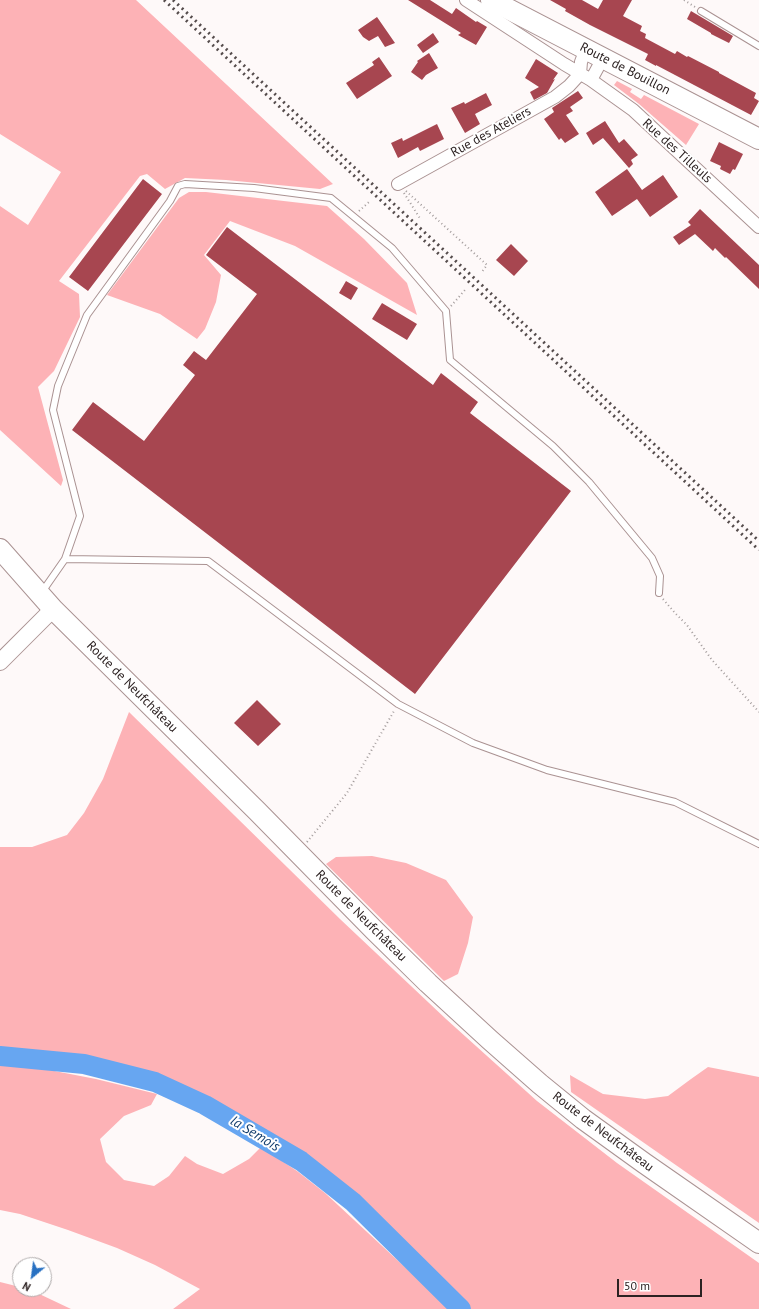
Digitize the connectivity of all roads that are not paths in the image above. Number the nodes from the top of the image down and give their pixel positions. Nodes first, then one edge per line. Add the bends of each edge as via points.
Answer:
1 (466, 0) edge
2 (491, 0) edge
3 (701, 11) road end
4 (759, 46) edge
5 (594, 54) junction
6 (580, 74) junction
7 (591, 80) junction
8 (759, 139) edge
9 (398, 184) road end
10 (759, 227) edge
11 (0, 549) edge
12 (65, 559) junction
13 (659, 593) road end
14 (47, 602) junction
15 (0, 662) edge
16 (759, 844) edge
17 (759, 1243) edge

1 - 6 street, Rue des Tilleuls
2 - 5 main road, Route de Bouillon
3 - 4 lane
5 - 6 street via 581,62
5 - 7 street
5 - 8 main road, Route de Bouillon
6 - 7 street, Rue des Tilleuls
6 - 9 street, Rue des Ateliers via 555,97
7 - 10 street, Rue des Tilleuls via 633,110
11 - 14 main road, Route de Neufchâteau
12 - 13 lane via 80,516 53,410 58,386 87,315 170,201 178,186 185,184 254,188 331,198 392,248 446,311 450,360 553,446 589,482 652,558 660,576
12 - 14 lane
12 - 16 lane via 208,560 398,704 473,743 547,770 675,802
14 - 15 street
14 - 17 main road, Route de Neufchâteau via 428,983 490,1040 594,1127

